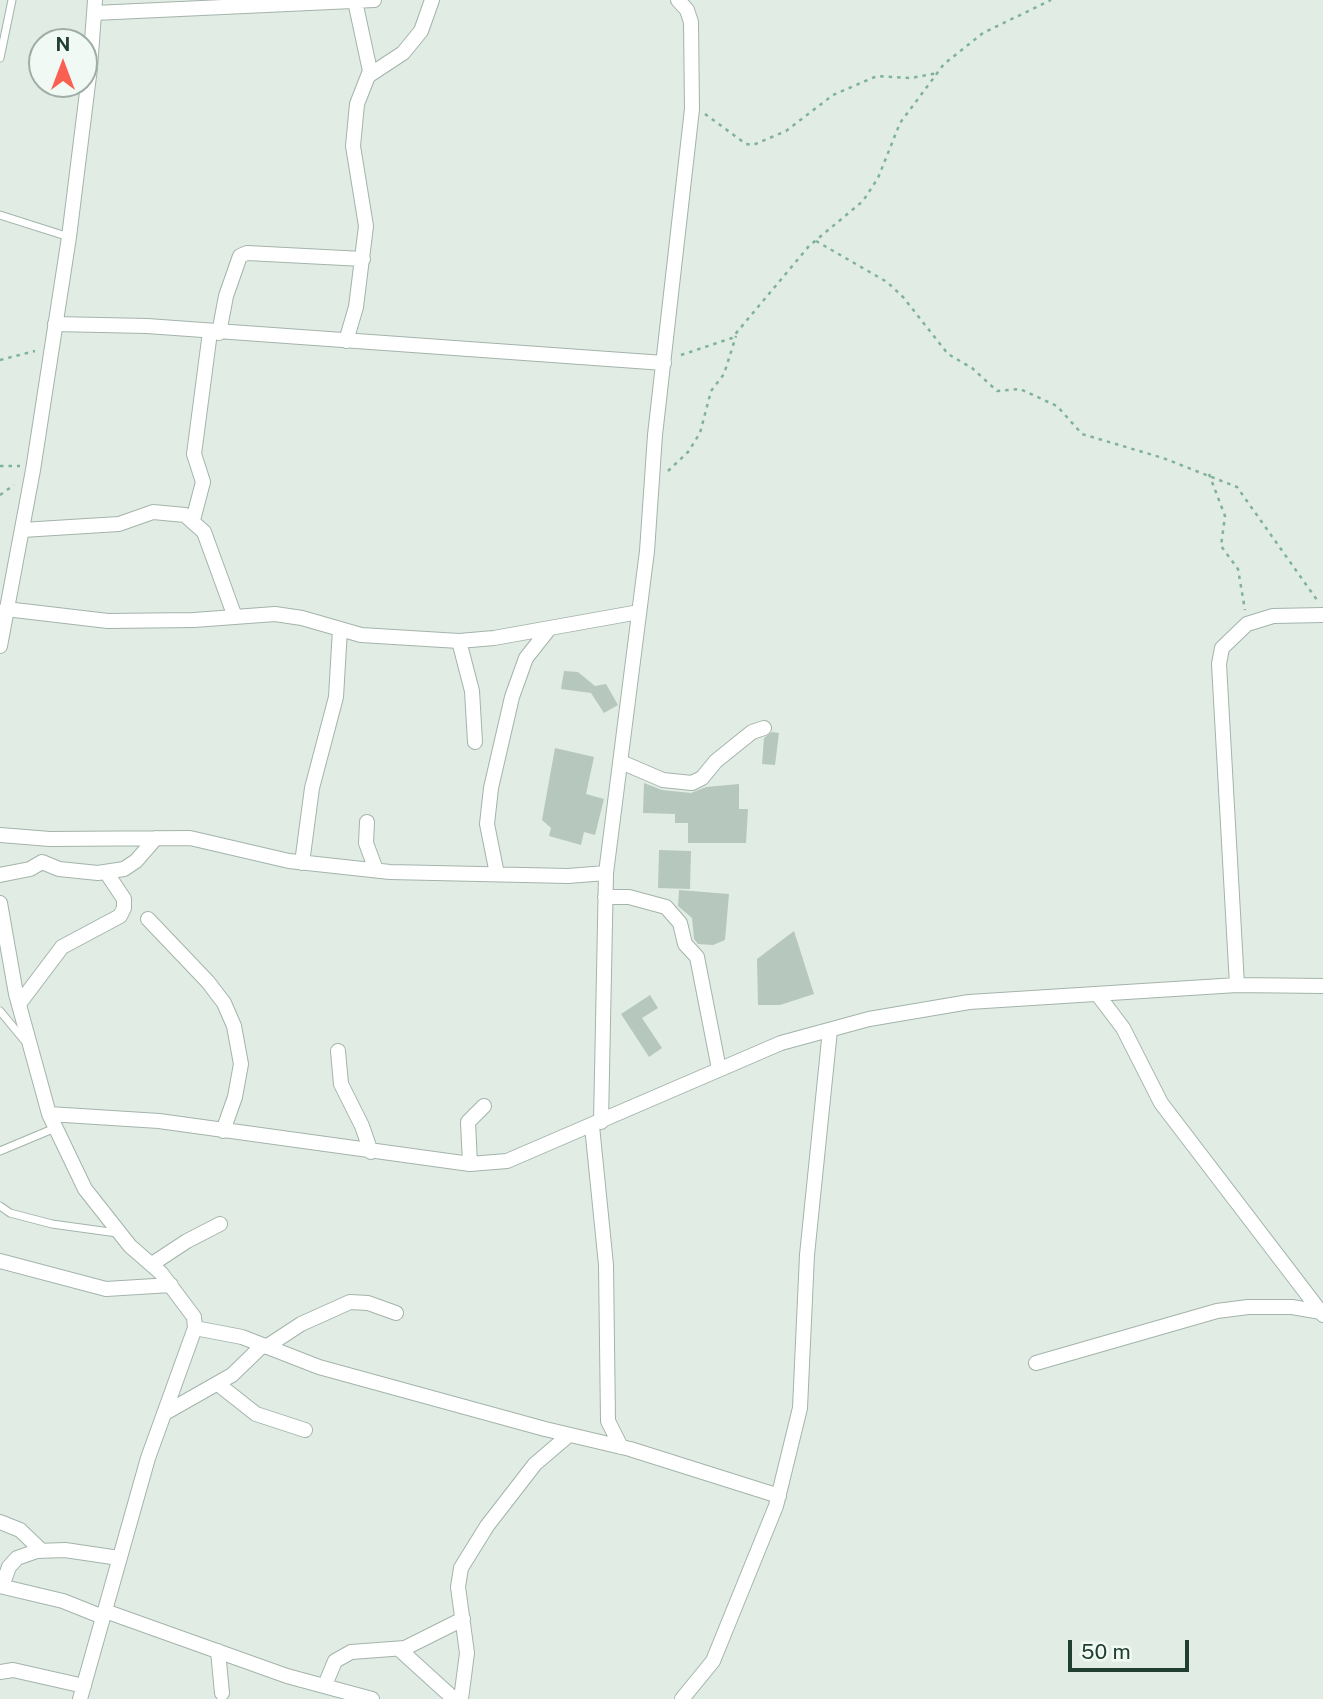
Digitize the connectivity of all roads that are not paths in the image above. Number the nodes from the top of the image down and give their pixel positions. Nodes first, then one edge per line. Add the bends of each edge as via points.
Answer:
1 (12, 0) edge
2 (374, 0) edge
3 (432, 0) edge
4 (678, 0) edge
5 (355, 1) edge
6 (691, 6) edge
7 (94, 7) edge
8 (0, 58) edge
9 (368, 76) junction
10 (0, 215) edge
11 (69, 237) junction
12 (363, 259) junction
13 (55, 324) junction
14 (214, 333) junction
15 (346, 341) junction
16 (664, 361) junction
17 (193, 520) junction
18 (22, 530) junction
19 (6, 609) junction
20 (1321, 609) edge
21 (639, 612) junction
22 (235, 618) junction
23 (340, 629) junction
24 (548, 629) junction
25 (459, 641) junction
26 (0, 646) edge
27 (764, 728) dead end
28 (475, 742) dead end
29 (621, 762) junction
30 (367, 822) dead end
31 (0, 835) edge
32 (156, 838) junction
33 (302, 863) junction
34 (376, 870) junction
35 (106, 872) junction
36 (606, 873) junction
37 (497, 874) junction
38 (0, 875) edge
39 (605, 897) junction
40 (0, 903) edge
41 (148, 919) dead end
42 (1237, 985) junction
43 (1323, 986) edge
44 (1098, 995) junction
45 (19, 1004) junction
46 (0, 1011) edge
47 (830, 1030) junction
48 (31, 1048) junction
49 (338, 1051) dead end
50 (719, 1069) junction
51 (484, 1107) dead end
52 (52, 1121) junction
53 (596, 1124) junction
54 (223, 1131) junction
55 (0, 1150) edge
56 (371, 1152) junction
57 (470, 1164) junction
58 (0, 1206) edge
59 (220, 1224) dead end
60 (120, 1233) junction
61 (0, 1261) edge
62 (152, 1264) junction
63 (171, 1285) junction
64 (396, 1313) dead end
65 (1322, 1313) edge
66 (195, 1328) junction
67 (265, 1346) junction
68 (1036, 1363) dead end
69 (218, 1384) junction
70 (165, 1413) junction
71 (305, 1430) dead end
72 (569, 1435) junction
73 (621, 1447) junction
74 (779, 1496) junction
75 (0, 1522) edge
76 (42, 1551) junction
77 (119, 1558) junction
78 (1, 1586) edge
79 (104, 1614) junction
80 (463, 1619) junction
81 (399, 1649) junction
82 (218, 1651) junction
83 (0, 1672) edge
84 (325, 1685) junction
85 (82, 1693) edge
86 (222, 1693) dead end
87 (372, 1699) edge
88 (454, 1699) edge
89 (461, 1699) edge
90 (682, 1699) edge

1 - 8 lane
2 - 5 street
3 - 9 street via 421,31 403,53
4 - 6 street
5 - 7 street
5 - 9 street via 369,57
6 - 16 street via 692,109
7 - 11 street
9 - 12 street via 357,104 353,136 366,226
10 - 11 lane
11 - 13 street
12 - 14 street via 240,256
12 - 15 street
13 - 14 street
13 - 18 street
14 - 15 street
14 - 17 street via 194,454 204,482
15 - 16 street
16 - 21 street
17 - 18 street via 171,512 153,512 118,524
17 - 22 street via 205,532
18 - 19 street
19 - 22 street via 108,621
19 - 26 street
20 - 42 street via 1247,624 1222,648 1219,664
21 - 24 street
21 - 29 street
22 - 23 street via 275,614
23 - 25 street via 360,635
23 - 33 street via 337,697 312,788
24 - 25 street
24 - 37 street via 526,658 512,697 491,788 487,824
25 - 28 street via 472,691
27 - 29 street via 752,732 692,783 654,778
29 - 36 street
30 - 34 street via 366,843
31 - 32 street
32 - 33 street via 190,838
32 - 35 street via 136,861
33 - 34 street
34 - 37 street
35 - 38 street via 59,869 42,862
35 - 45 street via 124,900 120,916 62,947
36 - 37 street
36 - 39 street
39 - 50 street via 658,904 680,923 685,944 697,957
39 - 53 street
40 - 45 street
41 - 54 street via 208,982 234,1026 241,1064
42 - 43 street
42 - 44 street
44 - 47 street via 969,1002
44 - 65 street via 1123,1028 1161,1102
45 - 48 street
46 - 48 lane
47 - 50 street via 781,1043
47 - 74 street via 807,1255 800,1408
48 - 52 street
49 - 56 street via 341,1084
50 - 53 street
51 - 57 street via 468,1122
52 - 54 street via 159,1121
52 - 55 lane
52 - 60 street via 85,1189
53 - 57 street via 507,1161
53 - 73 street via 606,1265 608,1421
54 - 56 street
56 - 57 street
58 - 60 lane via 52,1224
59 - 62 street
60 - 62 street
61 - 63 street via 106,1289
62 - 63 street
63 - 66 street via 194,1317
64 - 67 street via 350,1302
65 - 68 street via 1292,1307 1217,1311
66 - 67 street
66 - 70 street
67 - 69 street
67 - 72 street via 319,1367
69 - 70 street
69 - 71 street via 256,1414
70 - 77 street
72 - 73 street
72 - 80 street via 535,1464 470,1552 458,1587
73 - 74 street
74 - 90 street via 713,1661
75 - 76 street via 20,1530
76 - 77 street
76 - 78 street via 17,1558
77 - 79 street
78 - 79 street
79 - 82 street
79 - 85 street
80 - 81 street
80 - 89 street via 467,1653
81 - 84 street via 351,1652 335,1661
81 - 88 street
82 - 84 street
82 - 86 street
83 - 85 street via 13,1670
84 - 87 street

